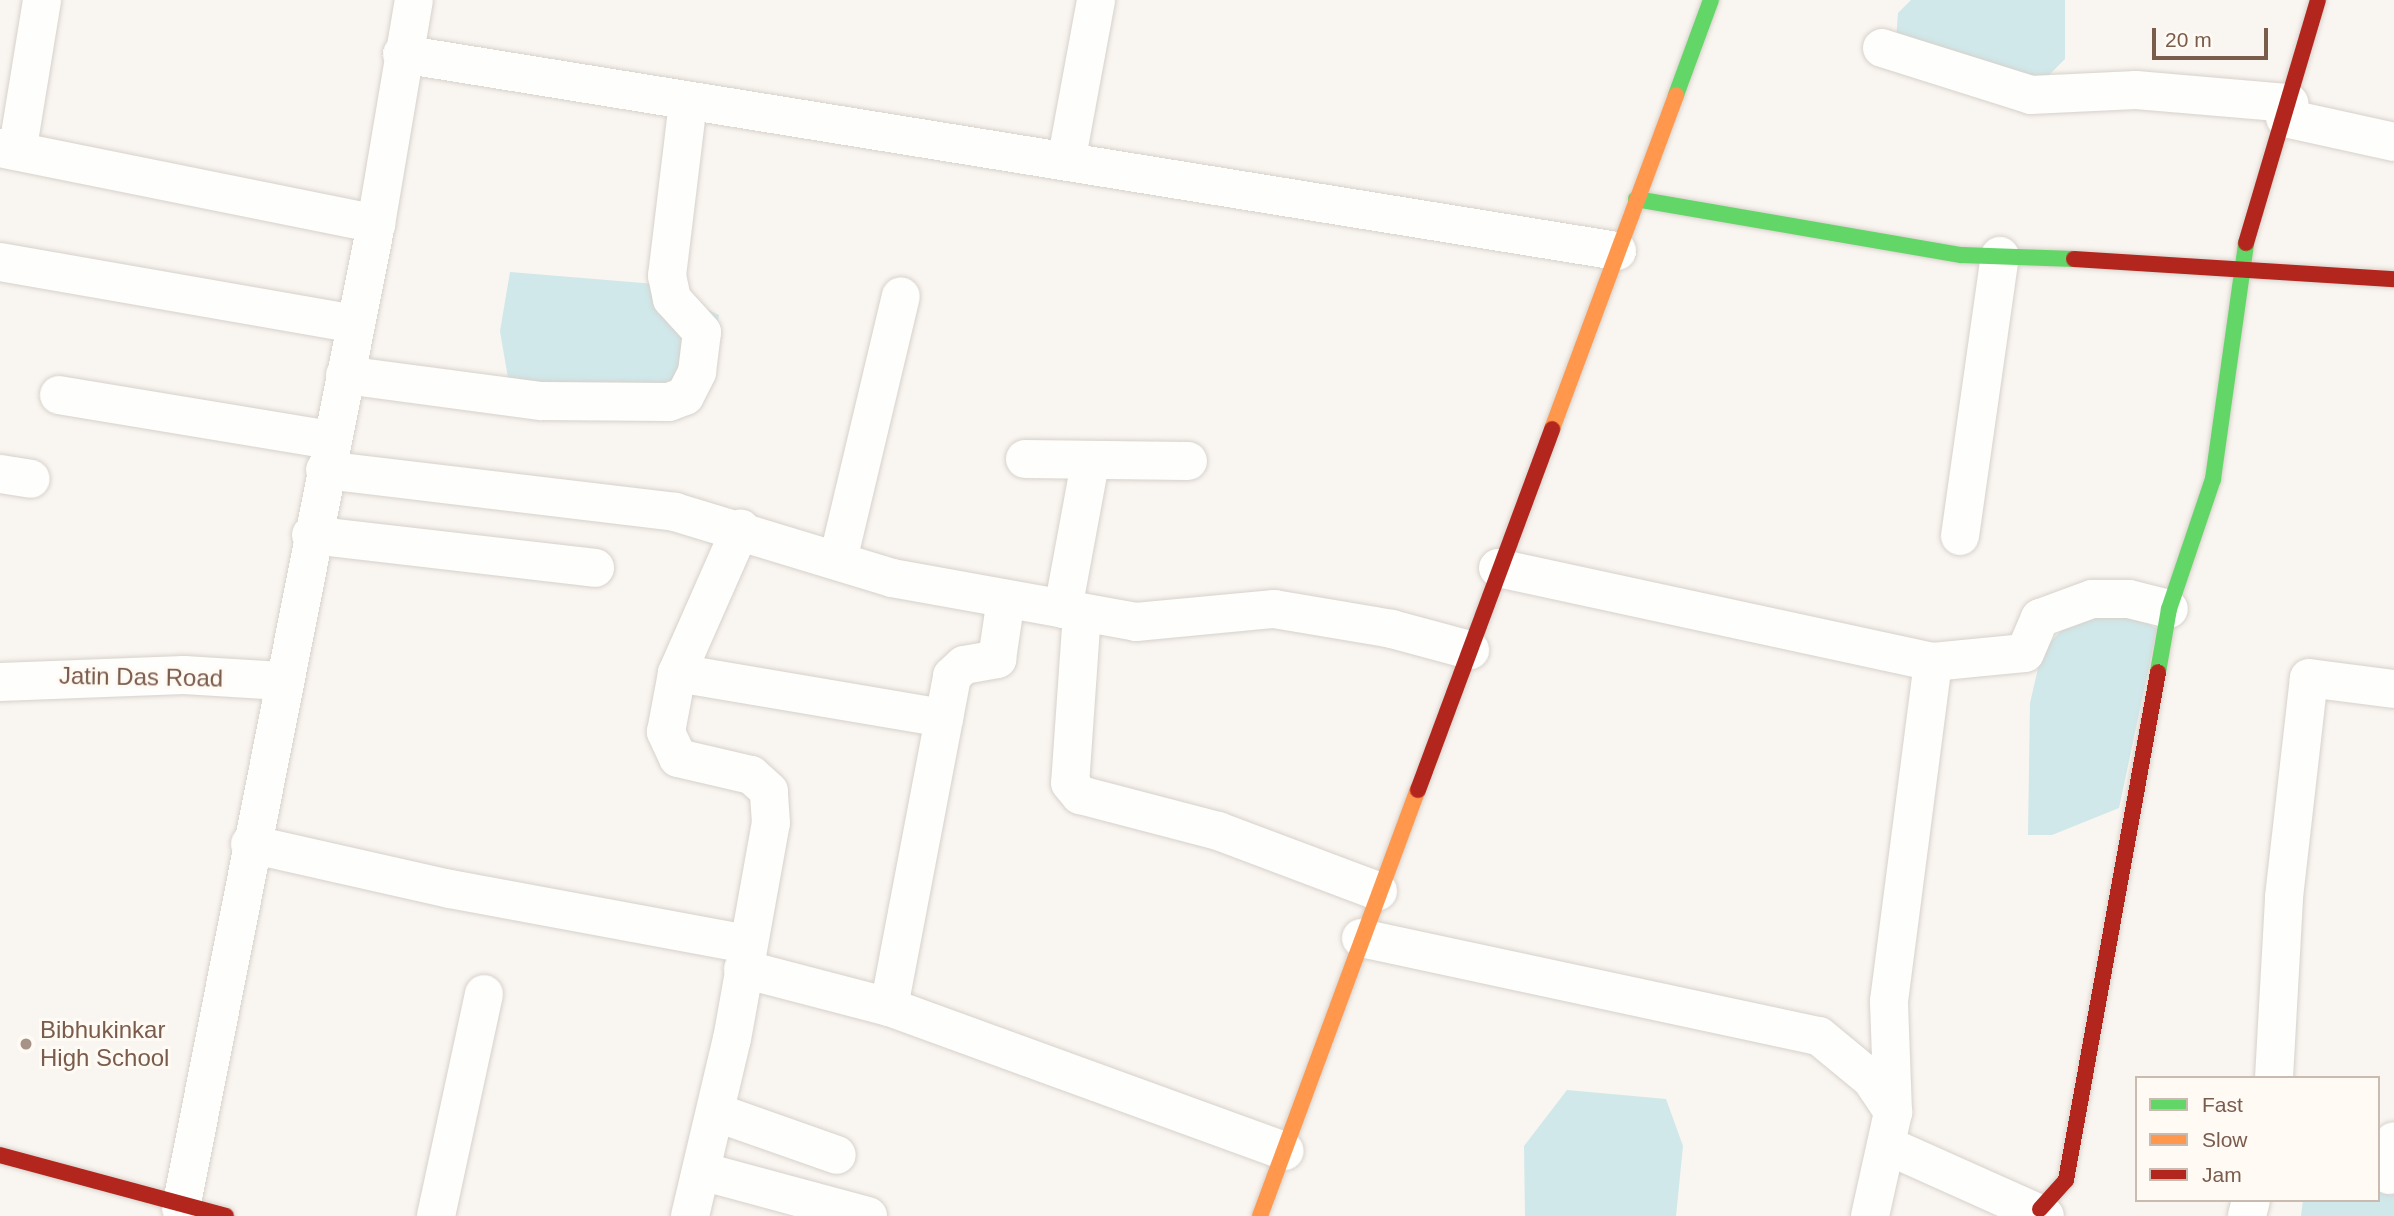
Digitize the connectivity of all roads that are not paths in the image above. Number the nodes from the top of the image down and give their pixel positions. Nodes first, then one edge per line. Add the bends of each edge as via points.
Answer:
1 (42, 0) edge
2 (414, 0) edge
3 (1096, 0) edge
4 (1711, 0) edge
5 (2318, 0) edge
6 (1882, 48) dead end
7 (402, 54) junction
8 (688, 102) junction
9 (2287, 110) junction
10 (2394, 142) edge
11 (9, 147) edge
12 (1066, 157) junction
13 (1636, 199) junction
14 (376, 224) junction
15 (1617, 251) junction
16 (2000, 256) junction
17 (0, 262) edge
18 (2239, 267) junction
19 (2394, 279) edge
20 (901, 296) dead end
21 (355, 324) junction
22 (345, 374) junction
23 (59, 394) dead end
24 (328, 455) junction
25 (1025, 459) dead end
26 (1188, 461) dead end
27 (1090, 463) junction
28 (741, 528) junction
29 (311, 535) junction
30 (1960, 536) dead end
31 (838, 560) junction
32 (595, 568) dead end
33 (1498, 568) junction
34 (1006, 598) junction
35 (2169, 610) junction
36 (1072, 611) junction
37 (1470, 650) junction
38 (1933, 662) junction
39 (677, 673) junction
40 (282, 681) junction
41 (0, 682) edge
42 (2394, 689) edge
43 (944, 718) junction
44 (250, 844) junction
45 (1378, 891) junction
46 (1361, 938) junction
47 (745, 956) junction
48 (484, 994) dead end
49 (889, 1007) junction
50 (2274, 1076) edge
51 (715, 1112) junction
52 (1890, 1128) junction
53 (1286, 1151) junction
54 (0, 1155) edge
55 (837, 1155) dead end
56 (701, 1171) junction
57 (165, 1209) edge
58 (2043, 1212) edge
59 (226, 1216) edge
60 (436, 1216) edge
61 (690, 1216) edge
62 (869, 1216) edge
63 (1260, 1216) edge
64 (1870, 1216) edge

1 - 11 street
2 - 7 street
3 - 12 street
4 - 13 street
5 - 9 street
6 - 9 street via 2031,95 2136,90
7 - 8 street
7 - 14 street
8 - 12 street via 892,137
8 - 22 street via 667,276 672,299 702,332 697,372 685,396 669,402 541,401
9 - 10 street
9 - 18 street
11 - 14 street
12 - 15 street
13 - 15 street
13 - 16 street
14 - 21 street
15 - 33 street
16 - 18 street
16 - 30 street
17 - 21 street
18 - 19 street
18 - 35 street via 2213,480
20 - 31 street
21 - 22 street
22 - 24 street
23 - 24 street
24 - 28 street via 675,512
24 - 29 street
25 - 27 street
26 - 27 street
27 - 36 street
28 - 31 street
28 - 39 street
29 - 32 street
29 - 40 street
31 - 34 street via 892,578
33 - 37 street
33 - 38 street
34 - 36 street
34 - 43 street via 997,659 956,669
35 - 38 street via 2129,598 2092,598 2040,618 2025,653
35 - 58 street via 2066,1180
36 - 37 street via 1136,622 1274,610 1392,629
36 - 45 street via 1070,783 1080,796 1218,831
37 - 45 street
38 - 52 street via 1889,1001
39 - 43 street
39 - 47 street via 668,747 678,758 751,775 769,791 771,822
40 - 41 street, Jatin Das Road via 184,675
40 - 44 street
42 - 50 street via 2309,678 2284,897
43 - 49 street
44 - 47 street
44 - 57 street
45 - 46 street
46 - 52 street via 1819,1035 1871,1079
46 - 53 street
47 - 49 street
47 - 51 street
48 - 60 street
49 - 53 street
51 - 55 street
51 - 56 street
52 - 58 street via 1955,1180
52 - 64 street
53 - 63 street
54 - 57 street
56 - 61 street
56 - 62 street
57 - 59 street

